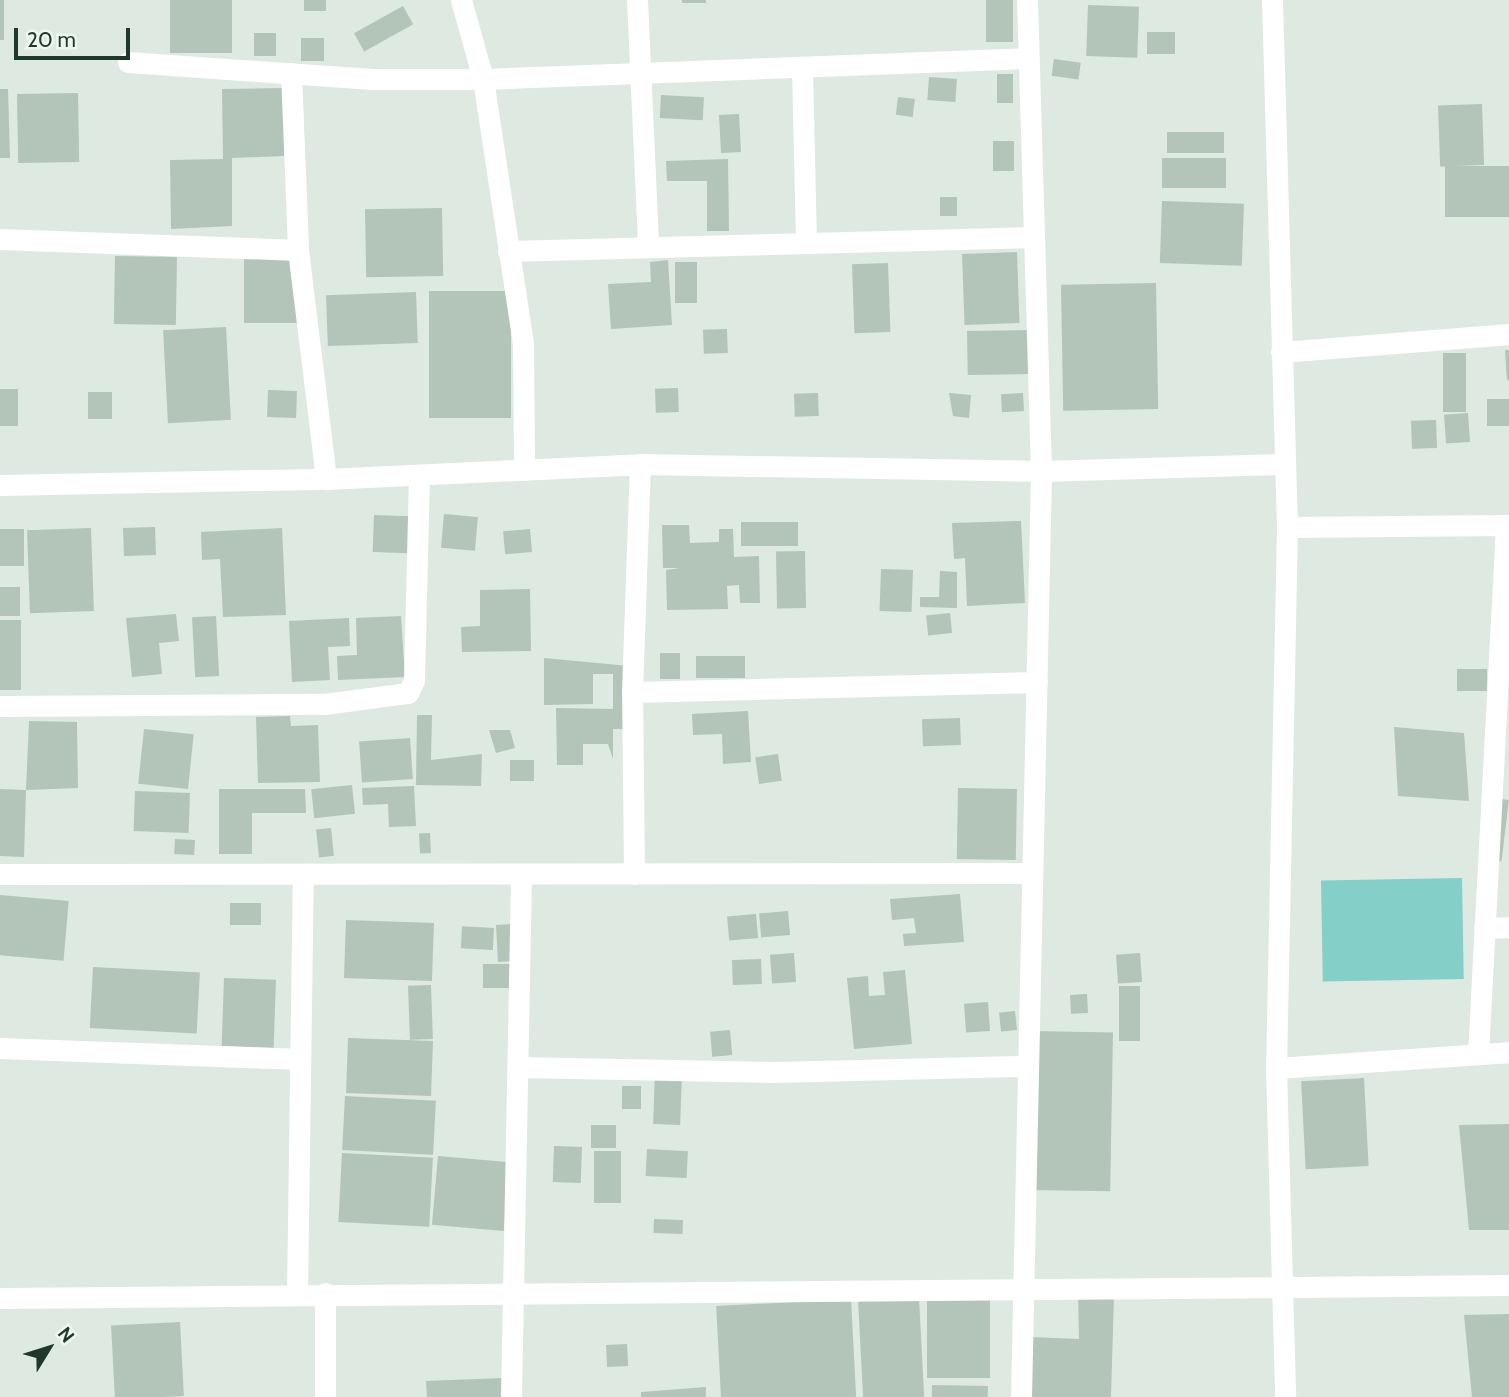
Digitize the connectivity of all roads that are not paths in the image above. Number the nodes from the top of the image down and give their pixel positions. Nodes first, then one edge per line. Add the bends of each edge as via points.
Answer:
1 (461, 0) edge
2 (637, 0) edge
3 (1027, 0) edge
4 (1272, 0) edge
5 (1029, 58) junction
6 (128, 62) dead end
7 (802, 68) junction
8 (641, 71) junction
9 (291, 74) junction
10 (483, 79) junction
11 (1034, 237) junction
12 (0, 239) edge
13 (806, 242) junction
14 (648, 244) junction
15 (299, 250) junction
16 (508, 251) junction
17 (1509, 334) edge
18 (1281, 352) junction
19 (640, 464) junction
20 (1284, 464) junction
21 (524, 470) junction
22 (1041, 471) junction
23 (419, 475) junction
24 (326, 479) junction
25 (0, 485) edge
26 (1507, 525) edge
27 (1287, 527) junction
28 (1037, 682) junction
29 (1503, 684) edge
30 (632, 692) junction
31 (0, 706) edge
32 (1028, 873) junction
33 (0, 874) edge
34 (303, 874) junction
35 (522, 874) junction
36 (634, 874) junction
37 (1509, 927) edge
38 (1484, 928) junction
39 (0, 1048) edge
40 (1509, 1052) edge
41 (1478, 1054) junction
42 (300, 1059) junction
43 (1027, 1066) junction
44 (518, 1067) junction
45 (1276, 1068) junction
46 (1509, 1285) edge
47 (1024, 1286) junction
48 (1279, 1286) junction
49 (512, 1291) junction
50 (296, 1293) junction
51 (326, 1293) junction
52 (0, 1298) edge
53 (324, 1397) edge
54 (511, 1397) edge
55 (1021, 1397) edge
56 (1285, 1397) edge

1 - 10 street
2 - 8 street
3 - 5 street
4 - 18 street
5 - 7 street
5 - 11 street
6 - 9 street
7 - 8 street
7 - 13 street
8 - 10 street
8 - 14 street
9 - 10 street
9 - 15 street
10 - 16 street
11 - 13 street
11 - 22 street
12 - 15 street
13 - 14 street
14 - 16 street
15 - 24 street
16 - 21 street via 523,344
17 - 18 street
18 - 20 street
19 - 21 street
19 - 22 street
19 - 30 street
20 - 22 street
20 - 27 street
21 - 23 street
22 - 28 street
23 - 24 street
23 - 31 street via 414,680 408,693 324,704
24 - 25 street
26 - 27 street
26 - 29 street
27 - 45 street
28 - 30 street
28 - 32 street
29 - 38 street
30 - 36 street
32 - 36 street
32 - 43 street
33 - 34 street
34 - 35 street
34 - 42 street
35 - 36 street
35 - 44 street
37 - 38 street
38 - 41 street
39 - 42 street
40 - 41 street
41 - 45 street
42 - 50 street
43 - 44 street via 775,1072
43 - 47 street
44 - 49 street
45 - 48 street
46 - 48 street
47 - 48 street
47 - 49 street
47 - 55 street
48 - 56 street
49 - 51 street
49 - 54 street
50 - 51 street
50 - 52 street
51 - 53 street

